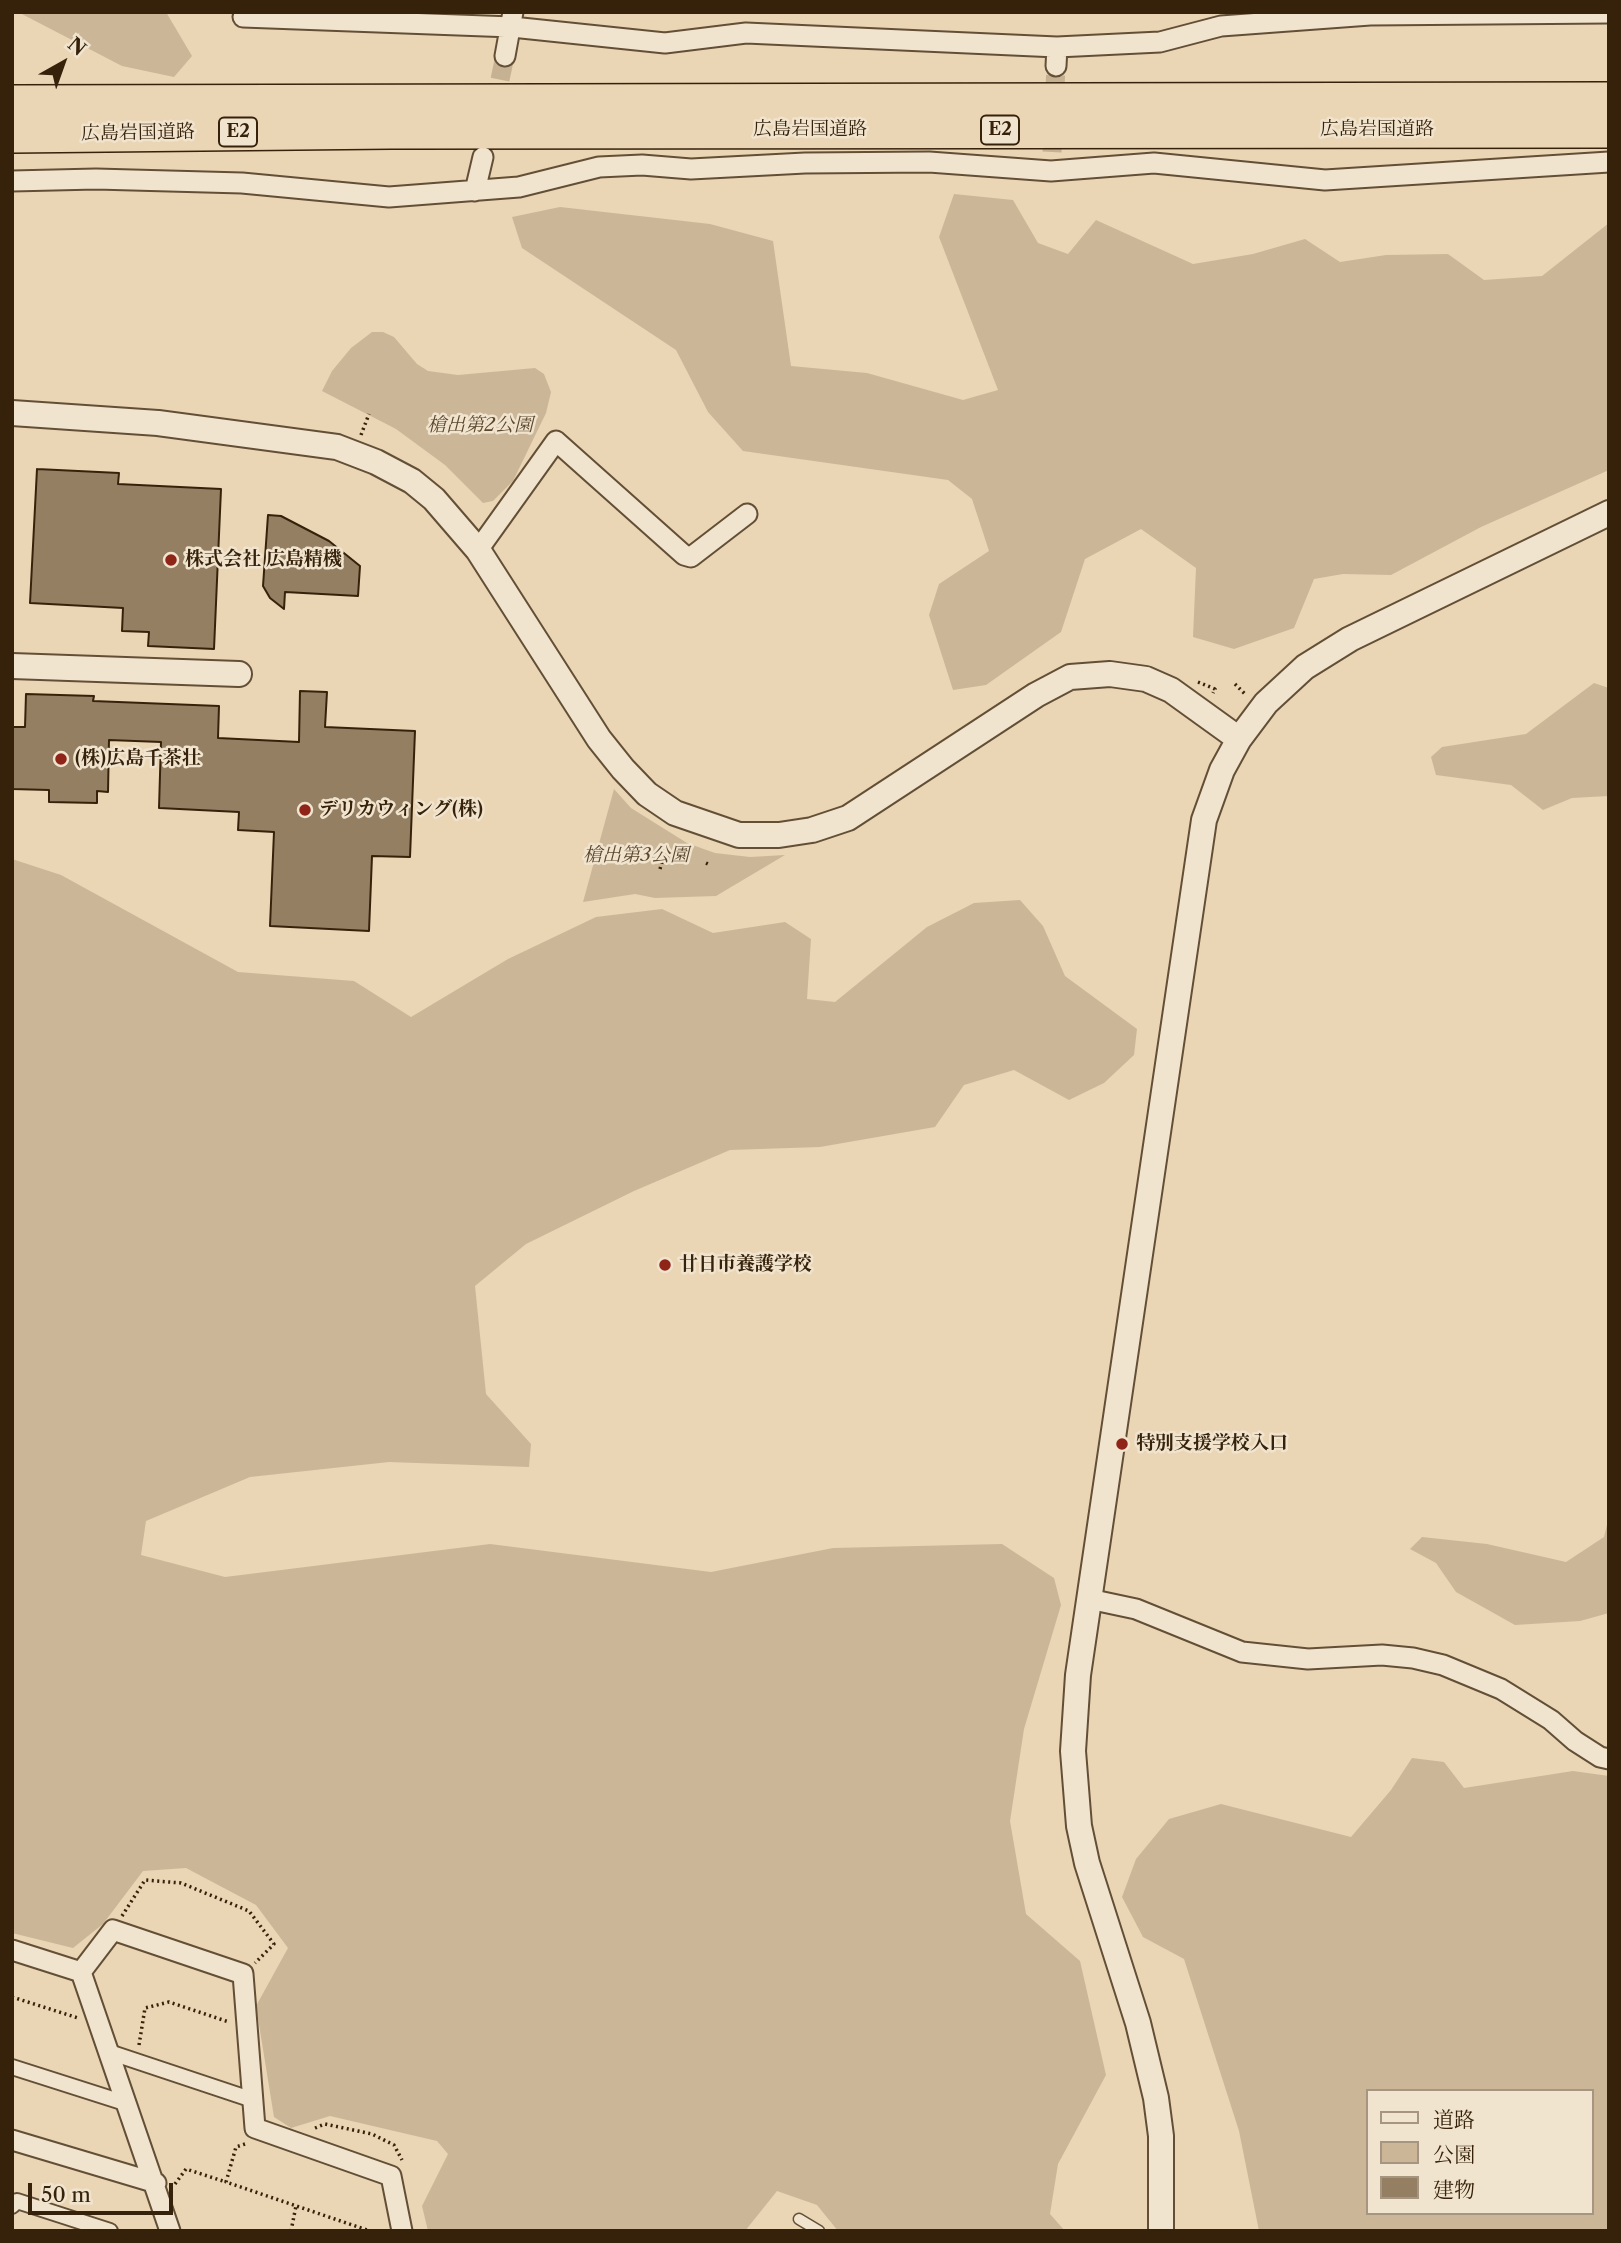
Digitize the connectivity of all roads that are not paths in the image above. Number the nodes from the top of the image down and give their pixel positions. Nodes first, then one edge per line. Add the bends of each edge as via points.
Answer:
1 (1609, 13) edge
2 (243, 17) dead end
3 (1218, 19) edge
4 (513, 20) edge
5 (505, 56) tunnel mouth
6 (1609, 100) edge
7 (12, 103) edge
8 (1609, 130) edge
9 (12, 135) edge
10 (483, 157) dead end
11 (1609, 162) edge
12 (12, 181) edge
13 (475, 191) junction
14 (12, 413) edge
15 (1609, 513) edge
16 (747, 514) dead end
17 (478, 550) junction
18 (12, 666) edge
19 (239, 674) dead end
20 (1239, 739) junction
21 (1089, 1599) junction
22 (1609, 1759) edge
23 (12, 1950) edge
24 (81, 1972) junction
25 (110, 2052) junction
26 (12, 2067) edge
27 (253, 2100) junction
28 (128, 2104) junction
29 (12, 2140) edge
30 (159, 2192) junction
31 (12, 2206) edge
32 (799, 2220) dead end
33 (175, 2229) edge
34 (110, 2231) edge
35 (402, 2231) edge
36 (819, 2231) edge
37 (1161, 2231) edge

1 - 3 street
2 - 4 street
3 - 4 street via 1160,42 1056,57 746,33 665,43
4 - 5 street
6 - 7 highway, 広島岩国道路 / E2
8 - 9 highway, 広島岩国道路 / E2
10 - 13 street
11 - 13 street via 1325,180 1154,163 805,163 691,169 642,165 599,167 519,187
12 - 13 street via 242,183 389,197
14 - 17 street via 158,423 337,447 412,481 449,514
15 - 20 street via 1327,652 1284,684
16 - 17 street via 691,557 684,555 556,441
17 - 20 street via 623,769 675,813 739,835 812,830 848,818 1070,677 1110,674 1146,679 1186,700
18 - 19 street
20 - 21 street via 1212,794 1199,846
21 - 22 street via 1136,1609 1220,1645 1254,1654 1308,1659 1382,1656 1443,1665 1501,1689
21 - 37 street via 1074,1713 1075,1788 1087,1863 1149,2060 1161,2136
23 - 24 street
24 - 25 street
24 - 27 street via 113,1930 243,1974
25 - 27 street
25 - 28 street
26 - 28 street
27 - 35 street via 255,2128 391,2176
28 - 30 street
29 - 30 street
30 - 33 street
31 - 34 street via 17,2201
32 - 36 lane

